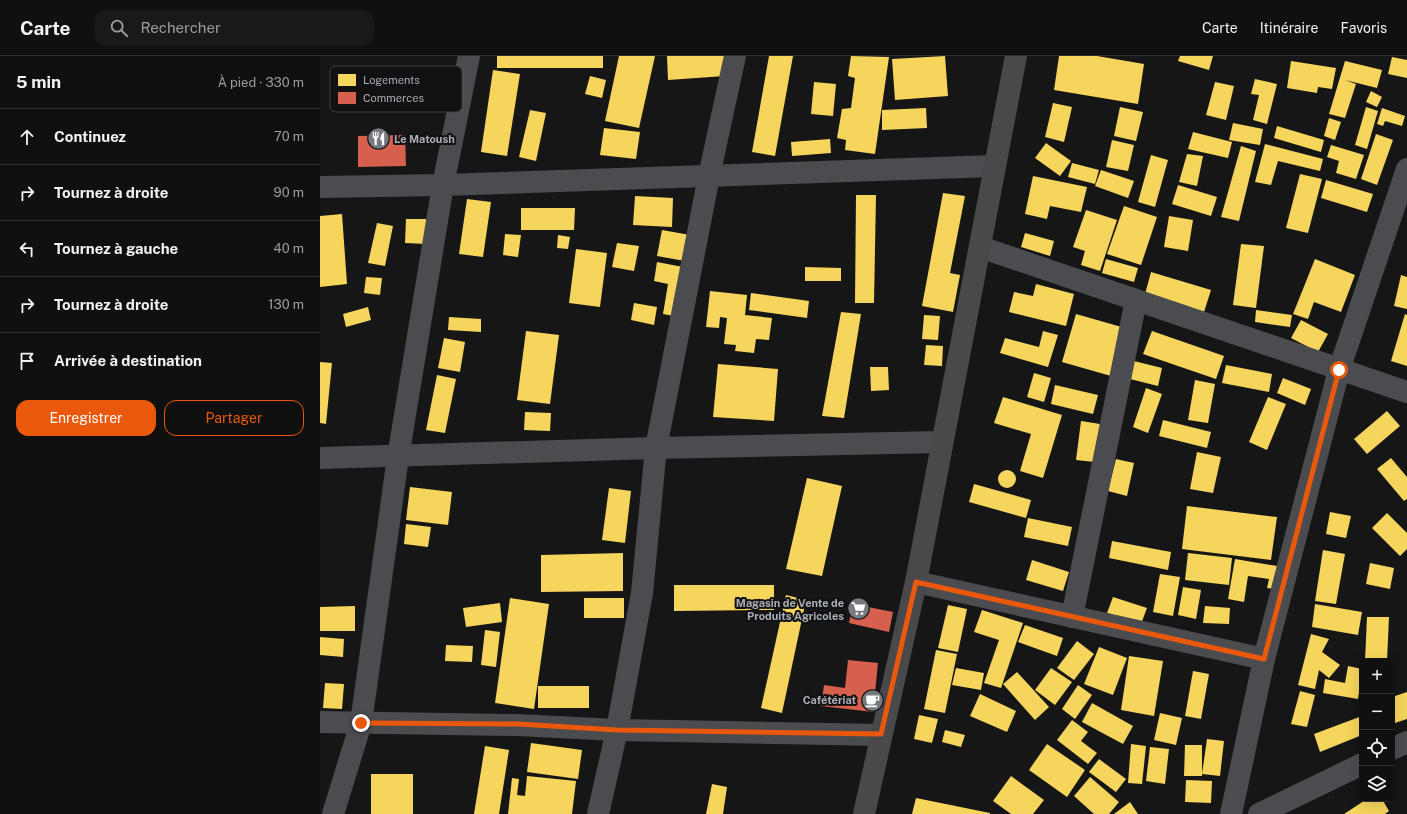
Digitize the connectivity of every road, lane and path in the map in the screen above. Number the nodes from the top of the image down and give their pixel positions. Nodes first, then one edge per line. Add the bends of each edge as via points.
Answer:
1 (469, 56) edge
2 (735, 56) edge
3 (1016, 56) edge
4 (462, 91) edge
5 (458, 112) edge
6 (994, 166) junction
7 (1407, 169) edge
8 (709, 176) junction
9 (443, 185) junction
10 (320, 187) edge
11 (980, 248) junction
12 (1136, 300) junction
13 (1339, 370) junction
14 (1407, 392) edge
15 (941, 442) junction
16 (656, 448) junction
17 (398, 457) junction
18 (320, 458) edge
19 (916, 582) junction
20 (1072, 617) junction
21 (1264, 659) junction
22 (320, 722) edge
23 (361, 723) junction
24 (617, 730) junction
25 (881, 734) junction
26 (1407, 742) edge
27 (1395, 748) edge
28 (1359, 765) edge
29 (333, 814) edge
30 (598, 814) edge
31 (864, 814) edge
32 (1231, 814) edge
33 (1259, 814) edge

1 - 4 street
2 - 8 street
3 - 6 main road
5 - 9 street
6 - 8 street
6 - 11 main road
7 - 13 street
8 - 9 street
8 - 16 street
9 - 10 street
9 - 17 street
11 - 12 street
11 - 15 main road
12 - 13 street
12 - 20 street
13 - 14 street
13 - 21 street
15 - 16 street
15 - 19 main road
16 - 17 street
16 - 24 street via 642,593
17 - 18 street
17 - 23 street
19 - 20 street
19 - 25 main road
20 - 21 street
21 - 32 street
22 - 23 street
23 - 24 street via 518,724
23 - 29 street
24 - 25 street
24 - 30 street
25 - 31 main road
26 - 27 street
28 - 33 street

